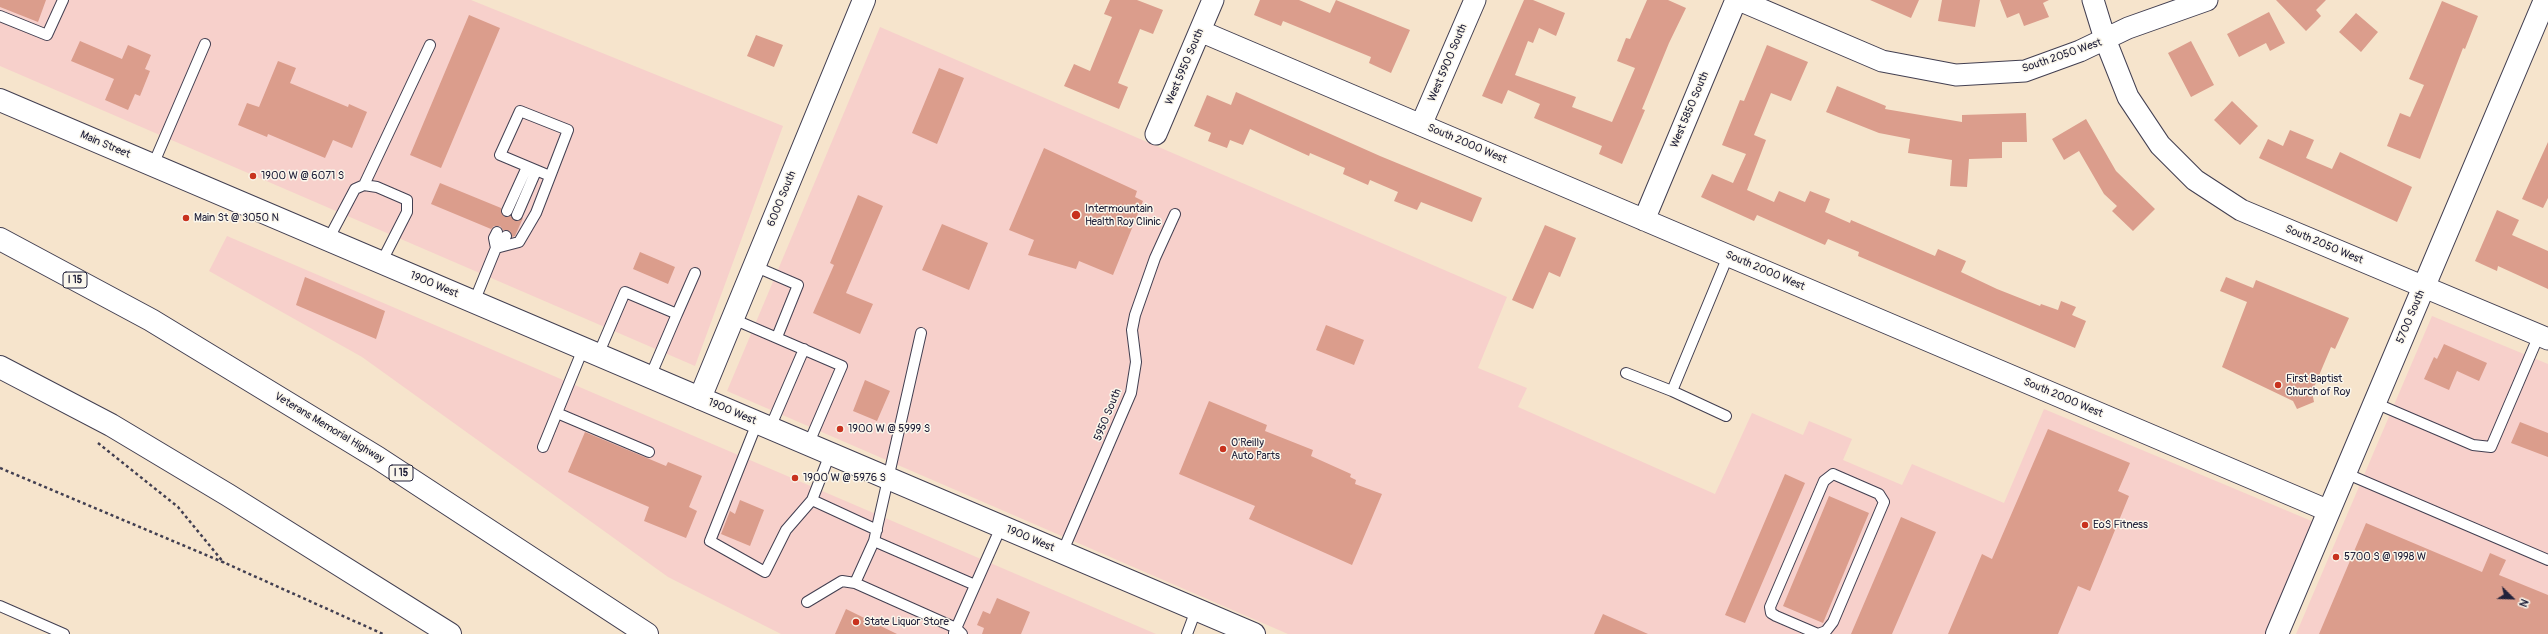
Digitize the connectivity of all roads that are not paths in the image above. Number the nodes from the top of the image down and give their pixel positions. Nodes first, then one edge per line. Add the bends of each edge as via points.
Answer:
1 (63, 0) edge
2 (864, 0) edge
3 (1213, 0) edge
4 (1475, 0) edge
5 (1736, 0) edge
6 (1740, 0) edge
7 (2093, 0) edge
8 (2207, 0) edge
9 (2545, 0) edge
10 (0, 16) edge
11 (1200, 31) junction
12 (2105, 39) junction
13 (205, 44) dead end
14 (430, 45) dead end
15 (0, 100) edge
16 (1421, 125) junction
17 (1156, 134) dead end
18 (153, 166) junction
19 (532, 169) junction
20 (550, 176) junction
21 (364, 185) junction
22 (211, 190) joint
23 (512, 213) dead end
24 (1175, 214) dead end
25 (1644, 220) junction
26 (502, 234) dead end
27 (0, 239) edge
28 (328, 240) junction
29 (496, 248) junction
30 (1728, 256) junction
31 (381, 263) junction
32 (754, 266) junction
33 (695, 273) dead end
34 (2424, 287) junction
35 (474, 302) junction
36 (678, 314) junction
37 (733, 318) junction
38 (921, 333) dead end
39 (777, 337) junction
40 (2544, 337) edge
41 (804, 349) junction
42 (590, 352) junction
43 (0, 367) edge
44 (1626, 373) dead end
45 (650, 377) junction
46 (1672, 391) junction
47 (700, 398) junction
48 (2375, 403) junction
49 (557, 413) junction
50 (1726, 416) dead end
51 (763, 425) junction
52 (808, 445) junction
53 (543, 446) dead end
54 (649, 452) dead end
55 (830, 454) junction
56 (2345, 473) junction
57 (887, 479) junction
58 (812, 500) junction
59 (2329, 511) junction
60 (1001, 527) junction
61 (877, 530) junction
62 (874, 541) junction
63 (1062, 552) junction
64 (2548, 560) edge
65 (855, 583) junction
66 (975, 585) junction
67 (807, 602) dead end
68 (0, 606) edge
69 (1196, 610) junction
70 (1805, 631) edge
71 (957, 632) edge
72 (64, 634) edge
73 (450, 634) edge
74 (647, 634) edge
75 (1187, 634) edge
76 (1254, 634) edge
77 (1818, 634) edge
78 (2277, 634) edge

1 - 10 lane via 47,35
2 - 32 main road, 6000 South
3 - 11 street, West 5950 South
4 - 16 street, West 5900 South
5 - 25 street, West 5850 South
6 - 12 street, South 2050 West via 1882,61 1956,75 2025,71
7 - 12 street
8 - 12 street via 2128,28
9 - 34 main road, 5700 South
11 - 16 street, South 2000 West
11 - 17 street, West 5950 South
12 - 34 street, South 2050 West via 2128,97 2160,146 2195,180 2241,210
13 - 18 lane
14 - 21 lane
15 - 18 main road, Main Street
16 - 25 street, South 2000 West
18 - 22 main road, Main Street
19 - 20 lane
19 - 20 lane via 500,155 520,111 568,130
19 - 23 lane
20 - 29 lane via 536,214 519,242
21 - 28 lane via 355,189
21 - 31 lane via 377,187 406,200 407,212
22 - 28 main road, 1900 West
24 - 63 lane, 5950 South via 1154,258 1135,315 1132,330 1136,362 1131,393
25 - 30 street, South 2000 West
26 - 29 lane
27 - 74 main road, Veterans Memorial Highway / I 15 via 151,320 372,454
28 - 31 main road, 1900 West
29 - 35 lane
30 - 46 lane
30 - 59 street, South 2000 West
31 - 35 main road, 1900 West
32 - 37 main road, 6000 South
32 - 39 lane via 798,285
33 - 36 lane
34 - 40 street, South 2050 West
34 - 48 main road, 5700 South
35 - 42 main road, 1900 West
36 - 42 lane via 625,292
36 - 45 lane
37 - 39 lane
37 - 47 main road, 6000 South
38 - 57 lane
39 - 41 lane
40 - 48 lane via 2491,447 2473,445
41 - 51 lane
41 - 52 lane via 842,366
42 - 45 main road, 1900 West
42 - 49 lane
43 - 73 main road via 111,426 221,491
44 - 46 lane
45 - 47 main road, 1900 West
46 - 50 lane
47 - 51 main road, 1900 West
48 - 56 main road, 5700 South
49 - 53 lane
49 - 54 lane
51 - 52 main road, 1900 West
51 - 58 lane via 710,541 765,572 786,530
52 - 55 main road, 1900 West
55 - 57 main road, 1900 West
55 - 58 lane
56 - 59 main road, 5700 South
56 - 64 lane
57 - 60 main road, 1900 West
57 - 61 lane
58 - 61 lane
59 - 78 main road, 5700 South
60 - 63 main road, 1900 West
60 - 66 lane
61 - 62 lane
62 - 65 lane
62 - 66 lane
63 - 69 main road, 1900 West
65 - 67 lane via 842,581
65 - 71 lane
66 - 71 lane
68 - 72 lane
69 - 75 lane
69 - 76 main road, 1900 West
70 - 77 lane
70 - 77 lane via 1771,613 1770,607 1824,481 1833,474 1879,494 1884,502 1833,622 1826,631

